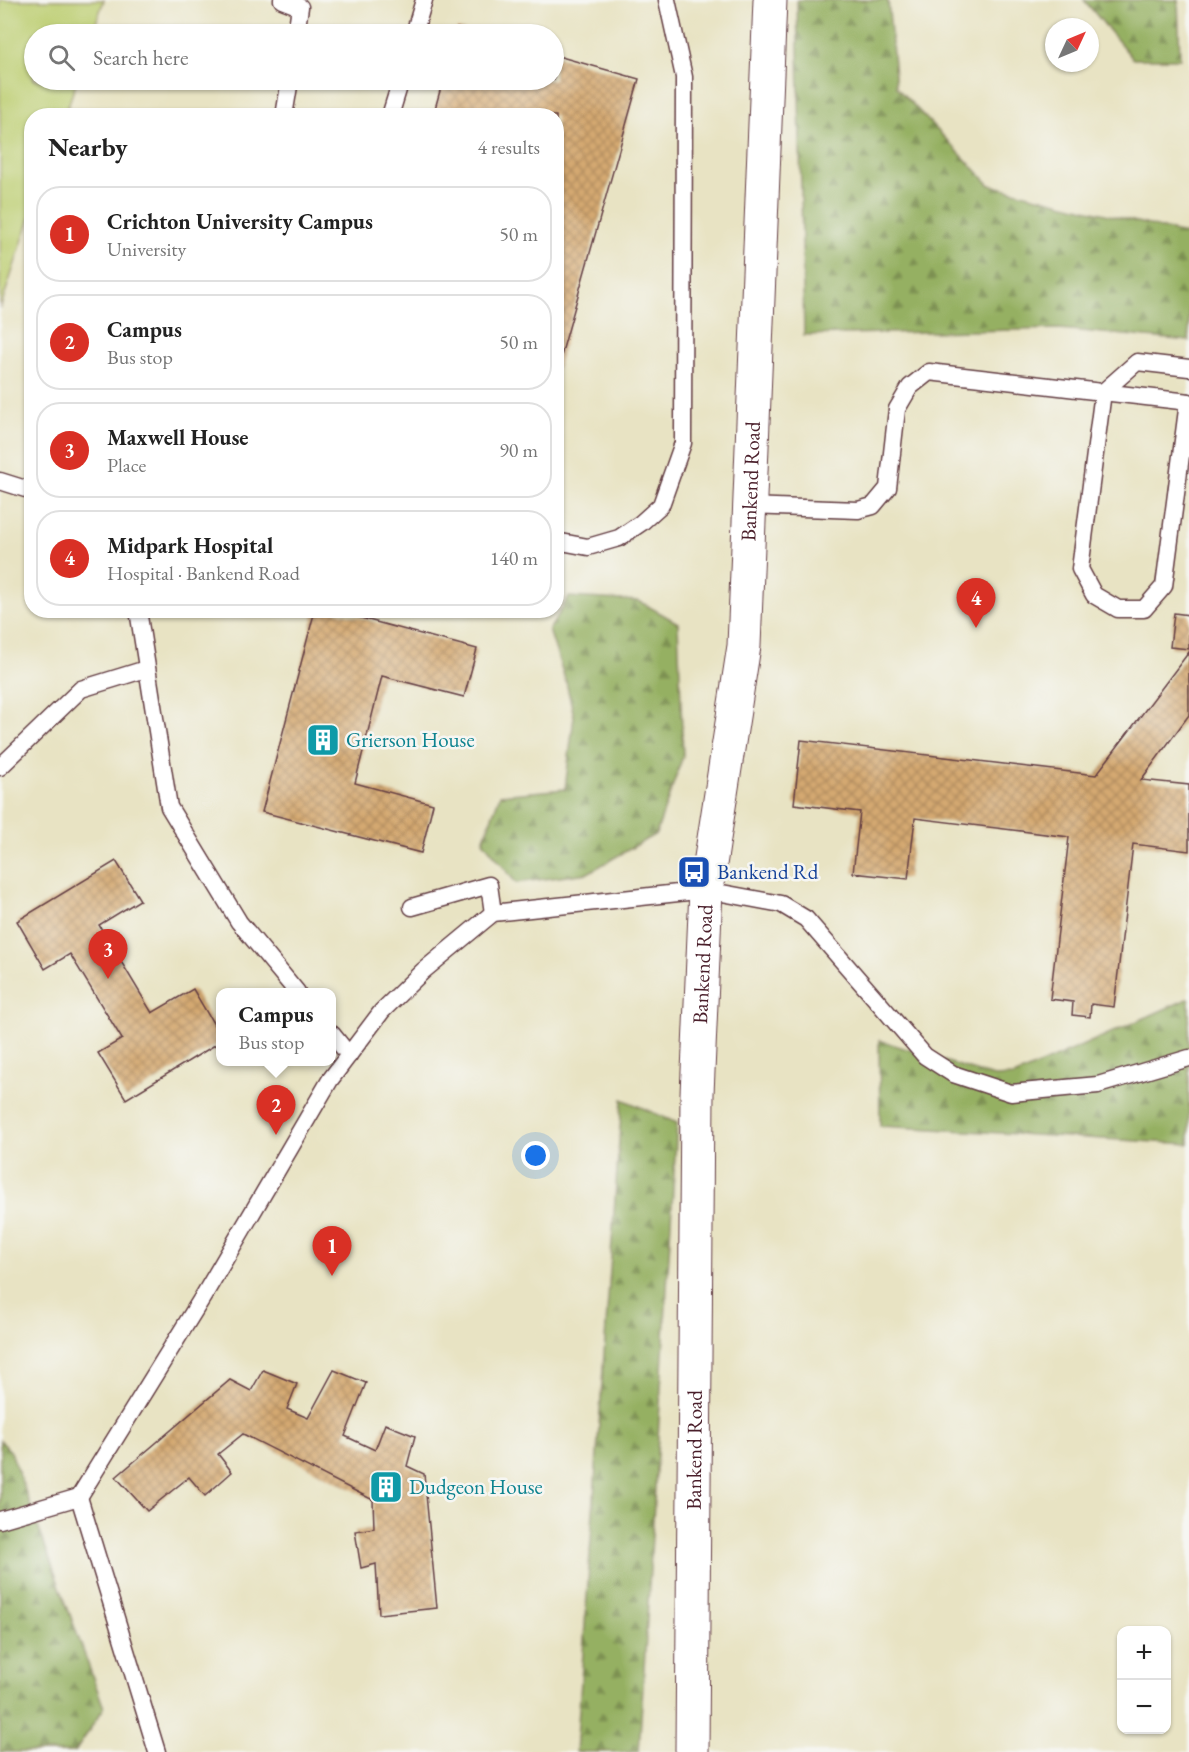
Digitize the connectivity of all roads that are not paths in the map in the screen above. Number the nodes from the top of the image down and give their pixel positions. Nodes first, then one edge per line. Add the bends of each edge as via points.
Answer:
1 (282, 0) edge
2 (424, 0) edge
3 (667, 0) edge
4 (770, 0) edge
5 (302, 4) edge
6 (298, 24) edge
7 (417, 24) edge
8 (289, 90) edge
9 (398, 90) edge
10 (286, 108) edge
11 (392, 108) edge
12 (1189, 368) edge
13 (1103, 392) junction
14 (1189, 402) edge
15 (0, 481) edge
16 (24, 488) edge
17 (750, 506) junction
18 (564, 543) edge
19 (139, 618) edge
20 (146, 669) junction
21 (0, 767) edge
22 (706, 890) junction
23 (412, 907) dead end
24 (493, 913) junction
25 (293, 988) edge
26 (336, 1039) edge
27 (349, 1055) junction
28 (1189, 1058) edge
29 (79, 1497) junction
30 (0, 1520) edge
31 (157, 1752) edge
32 (692, 1752) edge

1 - 5 lane
2 - 7 lane
3 - 18 lane via 684,77 683,443 661,505 641,523 619,538 588,548
4 - 17 street, Bankend Road
5 - 6 lane
8 - 10 lane
9 - 11 lane
12 - 13 lane via 1137,362
13 - 14 lane
13 - 14 lane via 1080,569 1094,595 1118,609 1144,609 1164,586
13 - 17 lane via 929,372 910,387 897,409 888,488 873,506 858,510
15 - 16 lane
17 - 22 street, Bankend Road via 744,646
19 - 20 lane
20 - 21 lane via 81,689
20 - 25 lane via 169,807 239,922
22 - 24 lane
22 - 28 lane via 781,904 806,919 925,1056 953,1074 1011,1093 1098,1085
22 - 32 street, Bankend Road via 697,1094
23 - 24 lane via 489,885
24 - 27 lane via 382,1011
26 - 27 lane
27 - 29 lane via 330,1080
29 - 30 lane
29 - 31 lane

